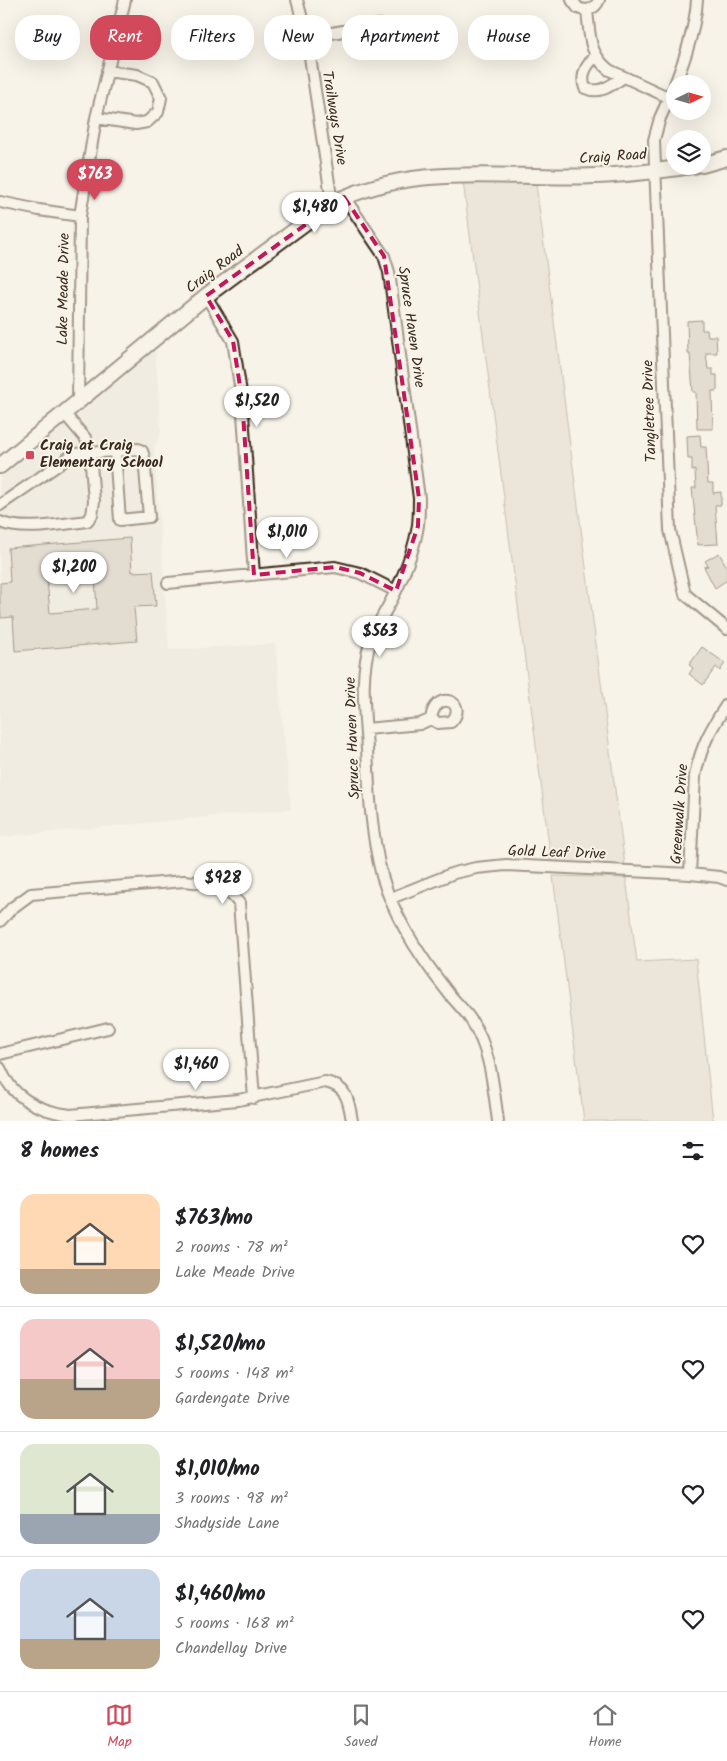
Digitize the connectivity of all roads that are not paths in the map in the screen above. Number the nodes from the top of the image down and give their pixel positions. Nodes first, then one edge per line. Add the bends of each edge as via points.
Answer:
1 (124, 0) edge
2 (297, 0) edge
3 (572, 0) edge
4 (599, 0) edge
5 (697, 0) edge
6 (587, 10) junction
7 (301, 15) edge
8 (596, 56) junction
9 (311, 60) edge
10 (107, 71) junction
11 (679, 75) edge
12 (624, 77) junction
13 (666, 96) edge
14 (666, 106) edge
15 (96, 118) junction
16 (727, 158) edge
17 (711, 162) edge
18 (666, 169) edge
19 (655, 170) junction
20 (338, 200) junction
21 (0, 202) edge
22 (80, 216) junction
23 (206, 296) junction
24 (78, 403) junction
25 (64, 414) junction
26 (114, 451) junction
27 (90, 452) junction
28 (0, 466) edge
29 (0, 505) edge
30 (0, 522) edge
31 (254, 575) junction
32 (168, 583) dead end
33 (396, 591) junction
34 (727, 629) edge
35 (727, 704) edge
36 (431, 719) dead end
37 (366, 729) junction
38 (690, 874) junction
39 (727, 880) edge
40 (391, 898) junction
41 (0, 921) edge
42 (108, 1028) dead end
43 (0, 1054) edge
44 (0, 1068) edge
45 (254, 1098) junction
46 (352, 1121) edge
47 (498, 1121) edge

1 - 10 street, Lake Meade Drive
2 - 7 street, Trailways Drive
3 - 6 street via 578,8
4 - 6 street
5 - 11 street, Tangletree Drive via 692,37
6 - 8 street via 591,44
8 - 12 street via 609,70
8 - 12 street via 584,71 582,80 585,88 598,91
9 - 20 street, Trailways Drive
10 - 15 street, Lake Meade Drive
10 - 15 street via 137,75 153,82 161,98 158,112 147,122 136,124
12 - 13 street
14 - 19 street, Tangletree Drive via 654,140
15 - 22 street, Lake Meade Drive
16 - 17 main road
18 - 19 main road, Craig Road
19 - 20 main road, Craig Road via 596,176 438,175 395,181
19 - 34 street, Tangletree Drive via 670,530 684,594
20 - 23 main road, Craig Road
20 - 33 street, Spruce Haven Drive via 384,256 389,272 418,488 418,526
21 - 22 street
22 - 24 street, Lake Meade Drive
23 - 24 main road, Craig Road
23 - 31 street via 232,341 236,360 242,399
24 - 25 main road, Craig Road
25 - 27 street via 86,439
25 - 28 main road, Craig Road
26 - 26 street via 120,520 149,517 142,451
26 - 27 street
27 - 29 street via 74,454
27 - 30 street via 94,501 92,515 87,521 39,526 8,526
31 - 32 street
31 - 33 street via 336,567 360,573
33 - 37 street, Spruce Haven Drive via 371,639 365,666 363,698
35 - 38 street, Greenwalk Drive via 702,746 698,762
36 - 37 street via 420,724
37 - 40 street, Spruce Haven Drive via 373,829 383,878
38 - 39 street, Gold Leaf Drive
38 - 40 street, Gold Leaf Drive via 506,866 476,868 454,873
40 - 47 street, Spruce Haven Drive via 418,951 471,1020 490,1064
41 - 45 street via 30,894 184,881 223,885 239,903
42 - 43 street
44 - 45 street via 14,1090 30,1103 51,1113 70,1115
45 - 46 street via 325,1082 340,1087 345,1093

